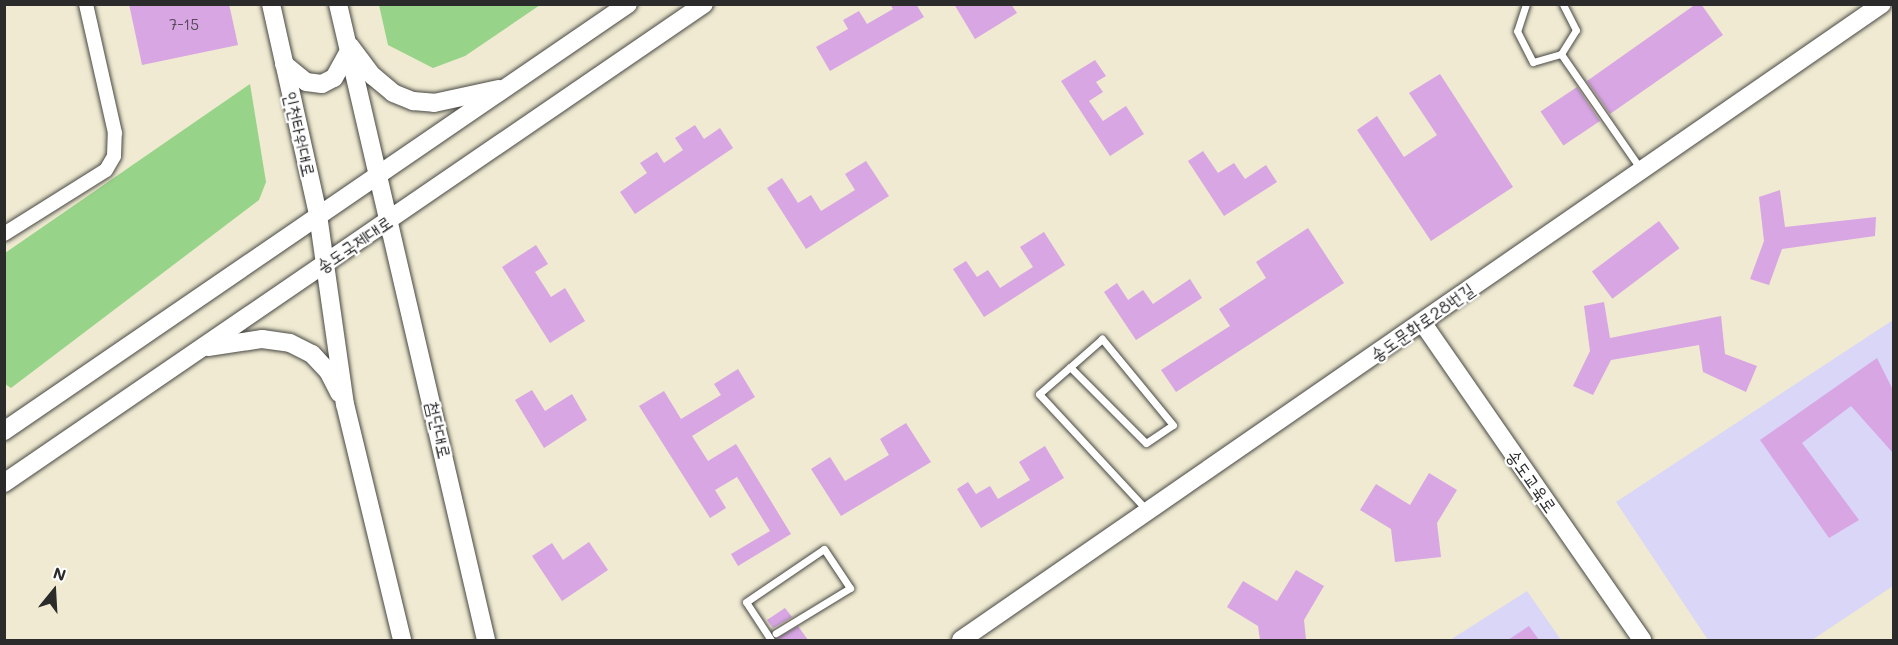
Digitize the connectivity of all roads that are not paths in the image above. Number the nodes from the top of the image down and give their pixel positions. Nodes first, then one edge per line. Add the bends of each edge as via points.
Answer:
1 (86, 4) edge
2 (271, 4) edge
3 (339, 4) edge
4 (628, 4) edge
5 (704, 4) edge
6 (1526, 4) edge
7 (1563, 4) edge
8 (1882, 4) edge
9 (348, 46) junction
10 (1561, 54) junction
11 (284, 64) junction
12 (507, 87) junction
13 (1642, 170) junction
14 (377, 177) junction
15 (318, 215) junction
16 (391, 219) junction
17 (4, 234) edge
18 (326, 263) junction
19 (1422, 322) junction
20 (203, 348) junction
21 (1070, 367) junction
22 (345, 404) junction
23 (4, 430) edge
24 (4, 483) edge
25 (1148, 511) junction
26 (776, 633) dead end
27 (402, 640) edge
28 (486, 640) edge
29 (771, 640) edge
30 (961, 640) edge
31 (1642, 640) edge

1 - 17 street via 116,133 114,156 106,170
2 - 11 main road, 인천타워대로
3 - 9 main road
4 - 12 main road
5 - 16 main road, 송도국제대로
6 - 10 lane via 1517,31 1533,62
7 - 10 lane via 1576,30
8 - 13 main road, 송도문화로28번길
9 - 11 main road via 334,78 322,84 306,82
9 - 12 main road via 393,93 413,101 434,103
9 - 14 main road
10 - 13 lane
11 - 15 main road, 인천타워대로
12 - 14 main road
13 - 19 main road, 송도문화로28번길
14 - 15 main road
14 - 16 main road
15 - 18 main road, 인천타워대로
15 - 23 main road
16 - 18 main road, 송도국제대로
16 - 28 main road, 첨단대로
18 - 20 main road, 송도국제대로
18 - 22 main road
19 - 25 main road, 송도문화로28번길
19 - 31 main road, 송도교육로
20 - 22 main road via 262,339 290,343 312,354 328,371
20 - 24 main road, 송도국제대로
21 - 21 lane via 1101,339 1173,425 1146,443
21 - 25 lane via 1039,394
22 - 27 main road
25 - 30 main road, 송도문화로28번길
26 - 29 lane via 850,588 824,549 746,602

